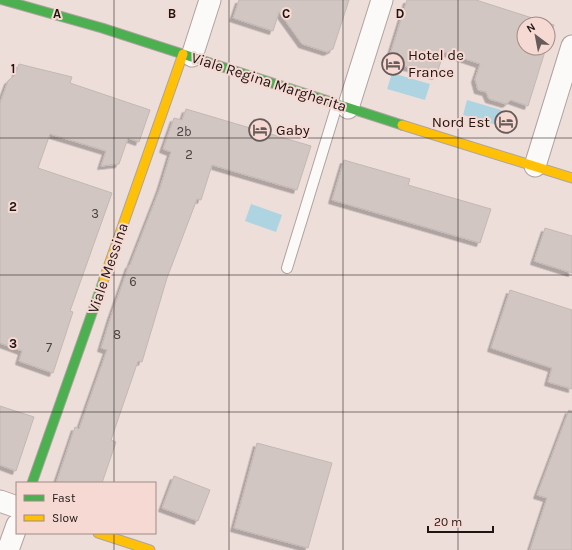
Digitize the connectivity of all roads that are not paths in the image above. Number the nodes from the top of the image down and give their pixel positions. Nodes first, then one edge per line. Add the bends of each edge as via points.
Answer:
1 (3, 0) edge
2 (210, 0) edge
3 (382, 0) edge
4 (572, 46) edge
5 (188, 55) junction
6 (342, 107) junction
7 (535, 166) junction
8 (572, 178) edge
9 (287, 268) dead end
10 (32, 482) edge
11 (0, 501) edge
12 (16, 507) edge
13 (16, 529) edge
14 (101, 534) edge
15 (8, 550) edge
16 (150, 550) edge

1 - 5 street, Viale Regina Margherita
2 - 5 street, Viale Messina
3 - 6 street
4 - 7 street
5 - 6 street, Viale Regina Margherita
5 - 10 street, Viale Messina
6 - 7 street, Viale Regina Margherita
6 - 9 lane
7 - 8 street, Viale Regina Margherita
11 - 12 street
13 - 15 street
14 - 16 street

